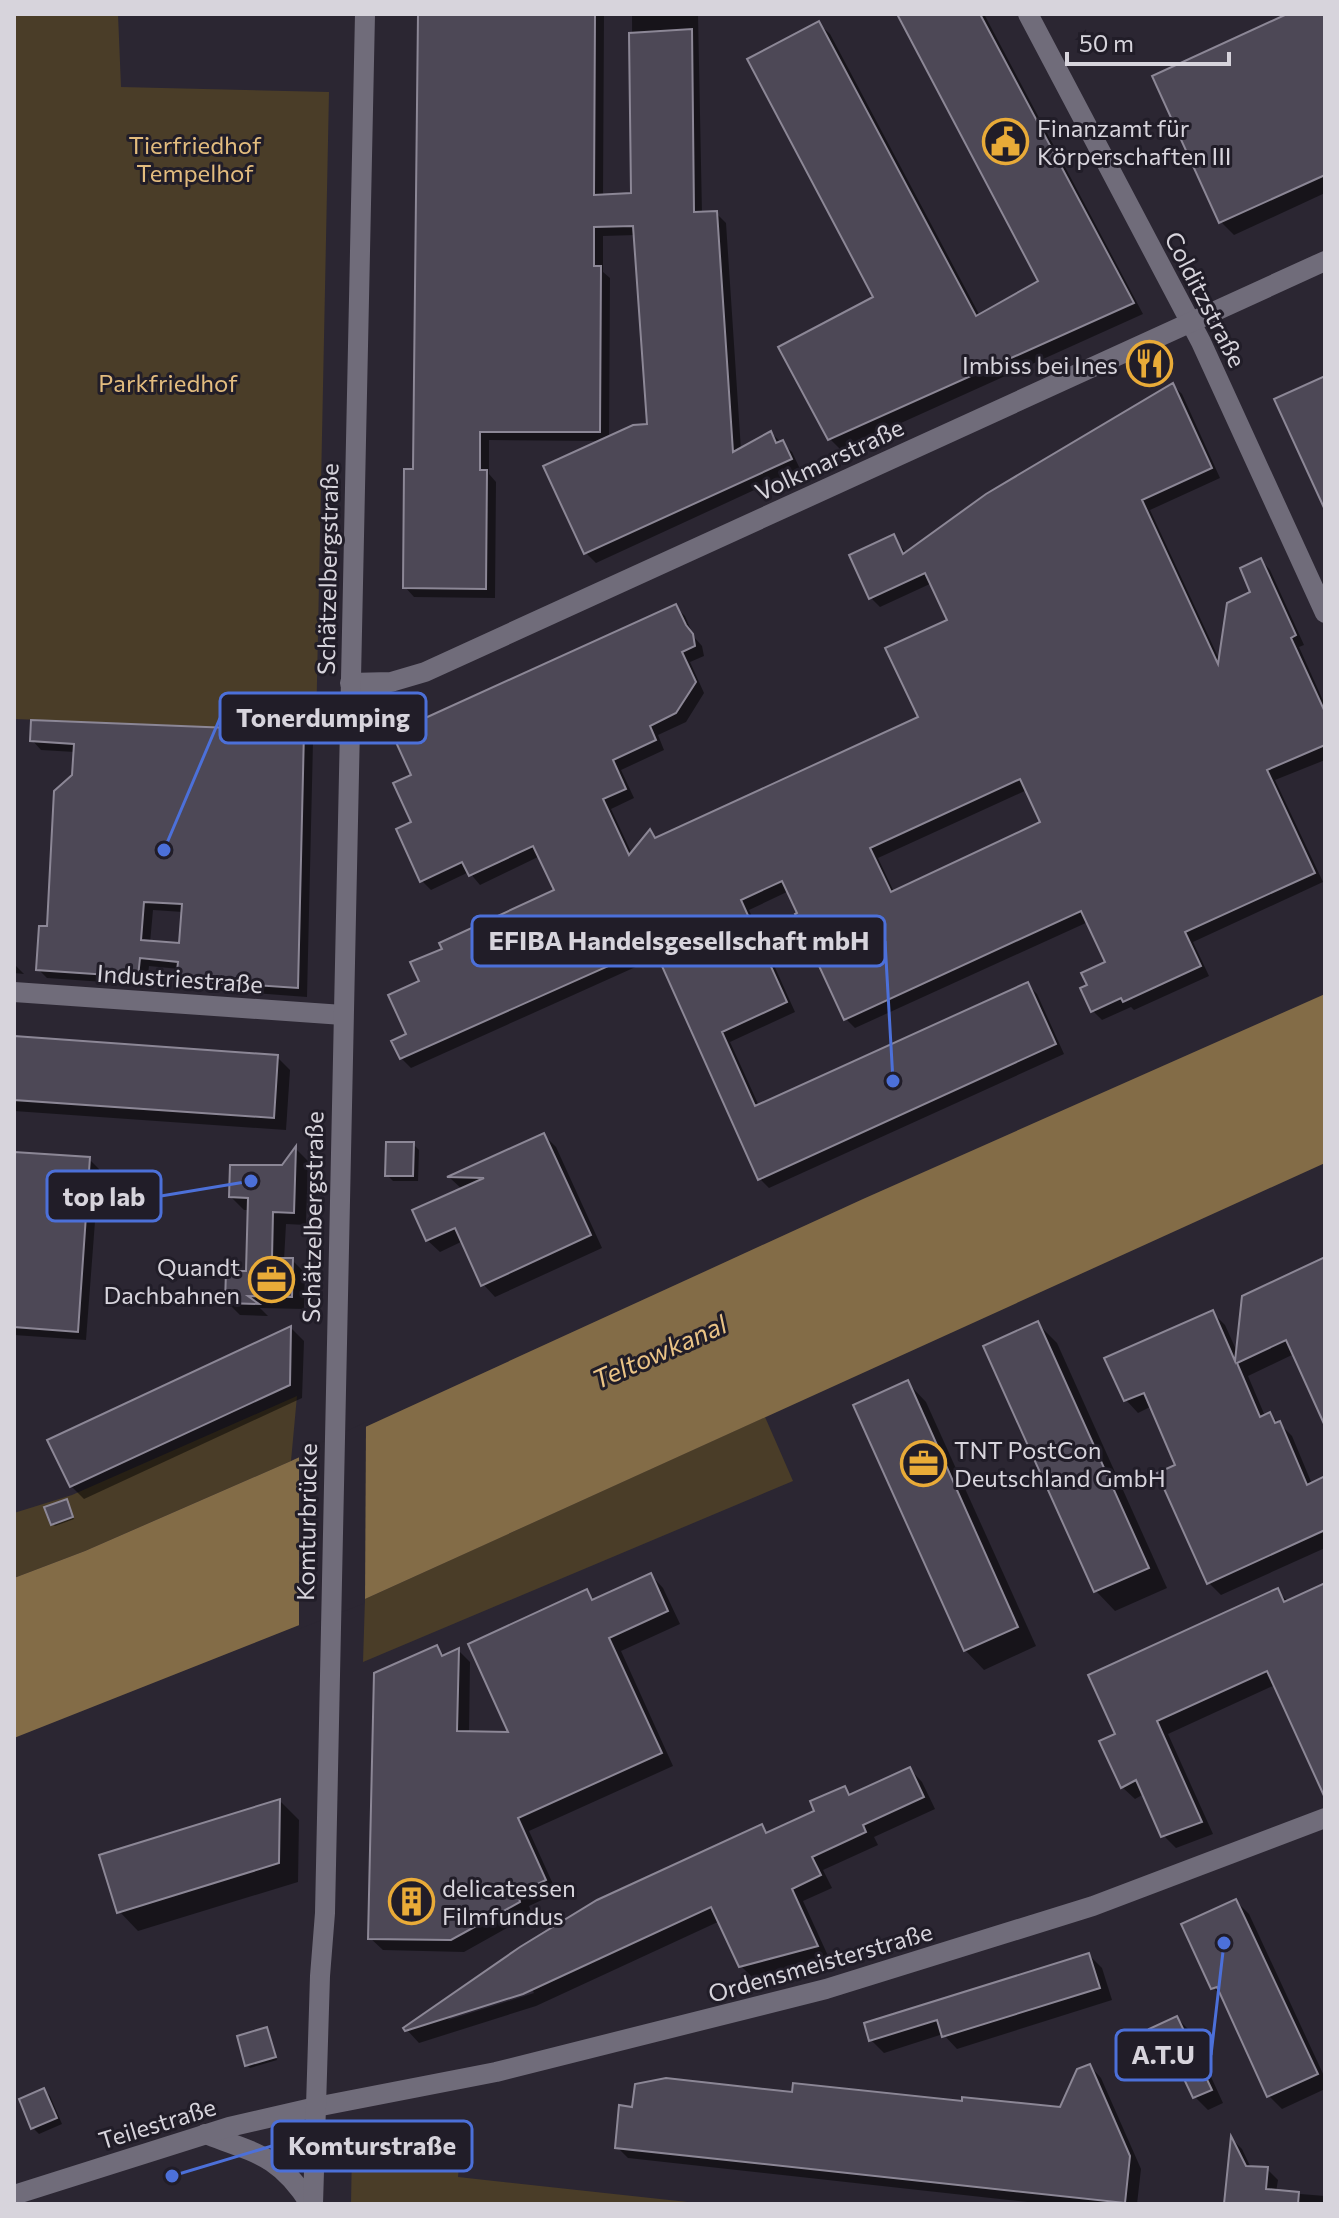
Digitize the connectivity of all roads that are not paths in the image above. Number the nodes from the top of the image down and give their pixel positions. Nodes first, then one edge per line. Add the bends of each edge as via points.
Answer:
1 (365, 14) edge
2 (1028, 14) edge
3 (1325, 261) edge
4 (1191, 323) junction
5 (1325, 613) edge
6 (350, 683) junction
7 (14, 992) edge
8 (343, 1015) junction
9 (334, 1413) joint
10 (1325, 1818) edge
11 (316, 2107) junction
12 (205, 2134) junction
13 (14, 2195) edge
14 (312, 2204) edge

1 - 6 street, Schätzelbergstraße
2 - 4 street, Colditzstraße
3 - 4 street, Volkmarstraße
4 - 5 street, Colditzstraße
4 - 6 street, Volkmarstraße via 425,672 391,682
6 - 8 street, Schätzelbergstraße
7 - 8 street, Industriestraße
8 - 9 street, Schätzelbergstraße
9 - 11 street, Komturbrücke
10 - 11 street, Ordensmeisterstraße via 1108,1900 826,1989 511,2069
11 - 12 street, Teilestraße
11 - 14 street, Komturbrücke
12 - 13 street, Teilestraße
12 - 14 street via 268,2157 296,2181

